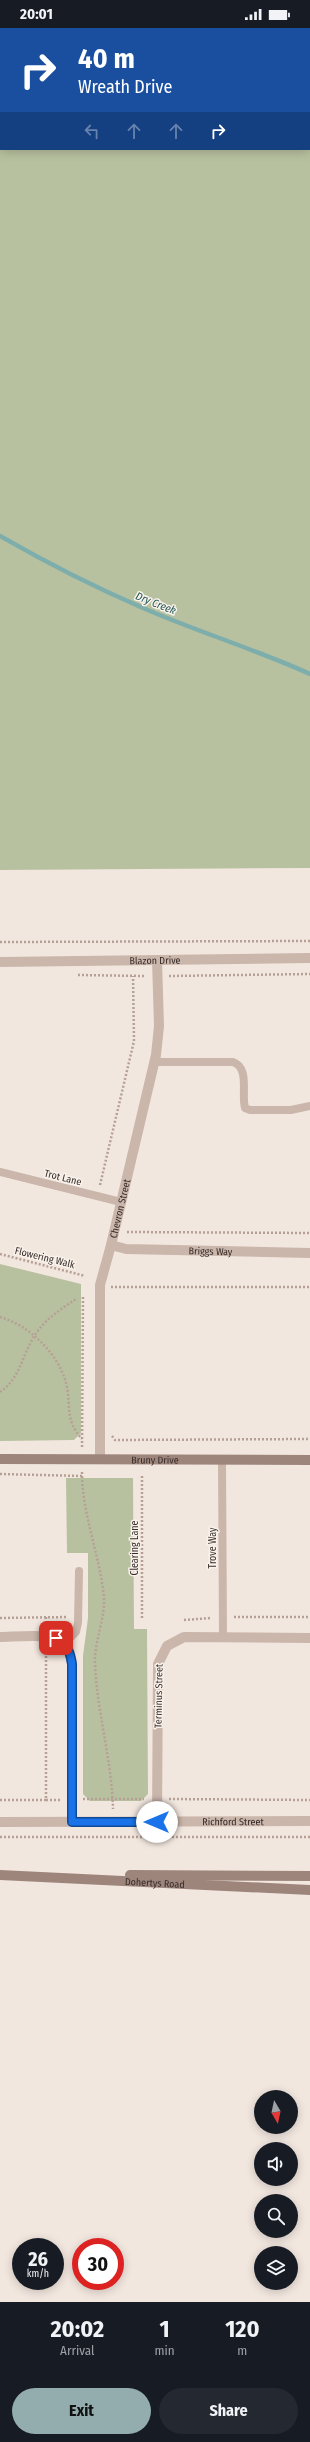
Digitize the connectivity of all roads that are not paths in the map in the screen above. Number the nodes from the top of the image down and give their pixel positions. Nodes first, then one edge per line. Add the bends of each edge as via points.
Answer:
1 (310, 958) edge
2 (157, 960) junction
3 (0, 962) edge
4 (154, 1062) junction
5 (310, 1106) edge
6 (0, 1172) edge
7 (121, 1202) junction
8 (111, 1245) junction
9 (310, 1253) edge
10 (0, 1459) edge
11 (100, 1459) junction
12 (222, 1459) junction
13 (310, 1460) edge
14 (79, 1571) dead end
15 (0, 1637) edge
16 (223, 1637) junction
17 (310, 1638) edge
18 (65, 1643) junction
19 (310, 1821) edge
20 (0, 1822) edge
21 (72, 1822) junction
22 (157, 1822) junction
23 (0, 1875) edge
24 (310, 1876) edge
25 (310, 1890) edge

1 - 2 street, Blazon Drive
2 - 3 street, Blazon Drive
2 - 4 street, Chevron Street via 162,976
4 - 5 lane via 233,1062 240,1064 243,1069 245,1108 291,1110
4 - 7 street, Chevron Street
6 - 7 lane, Trot Lane
7 - 8 street, Chevron Street
8 - 9 street, Briggs Way via 126,1249
8 - 11 street, Chevron Street via 100,1285
10 - 11 main road, Bruny Drive
11 - 12 main road, Bruny Drive
12 - 13 main road, Bruny Drive
12 - 16 lane, Trove Way
14 - 18 lane via 76,1632
15 - 18 street via 46,1637 56,1638
16 - 17 street, Terminus Street
16 - 22 street, Terminus Street via 175,1640 161,1654 158,1664
18 - 21 street via 72,1664
19 - 22 street, Richford Street
20 - 21 street, Richford Street
21 - 22 street, Richford Street
23 - 24 main road, Dohertys Road
23 - 25 main road, Dohertys Road

